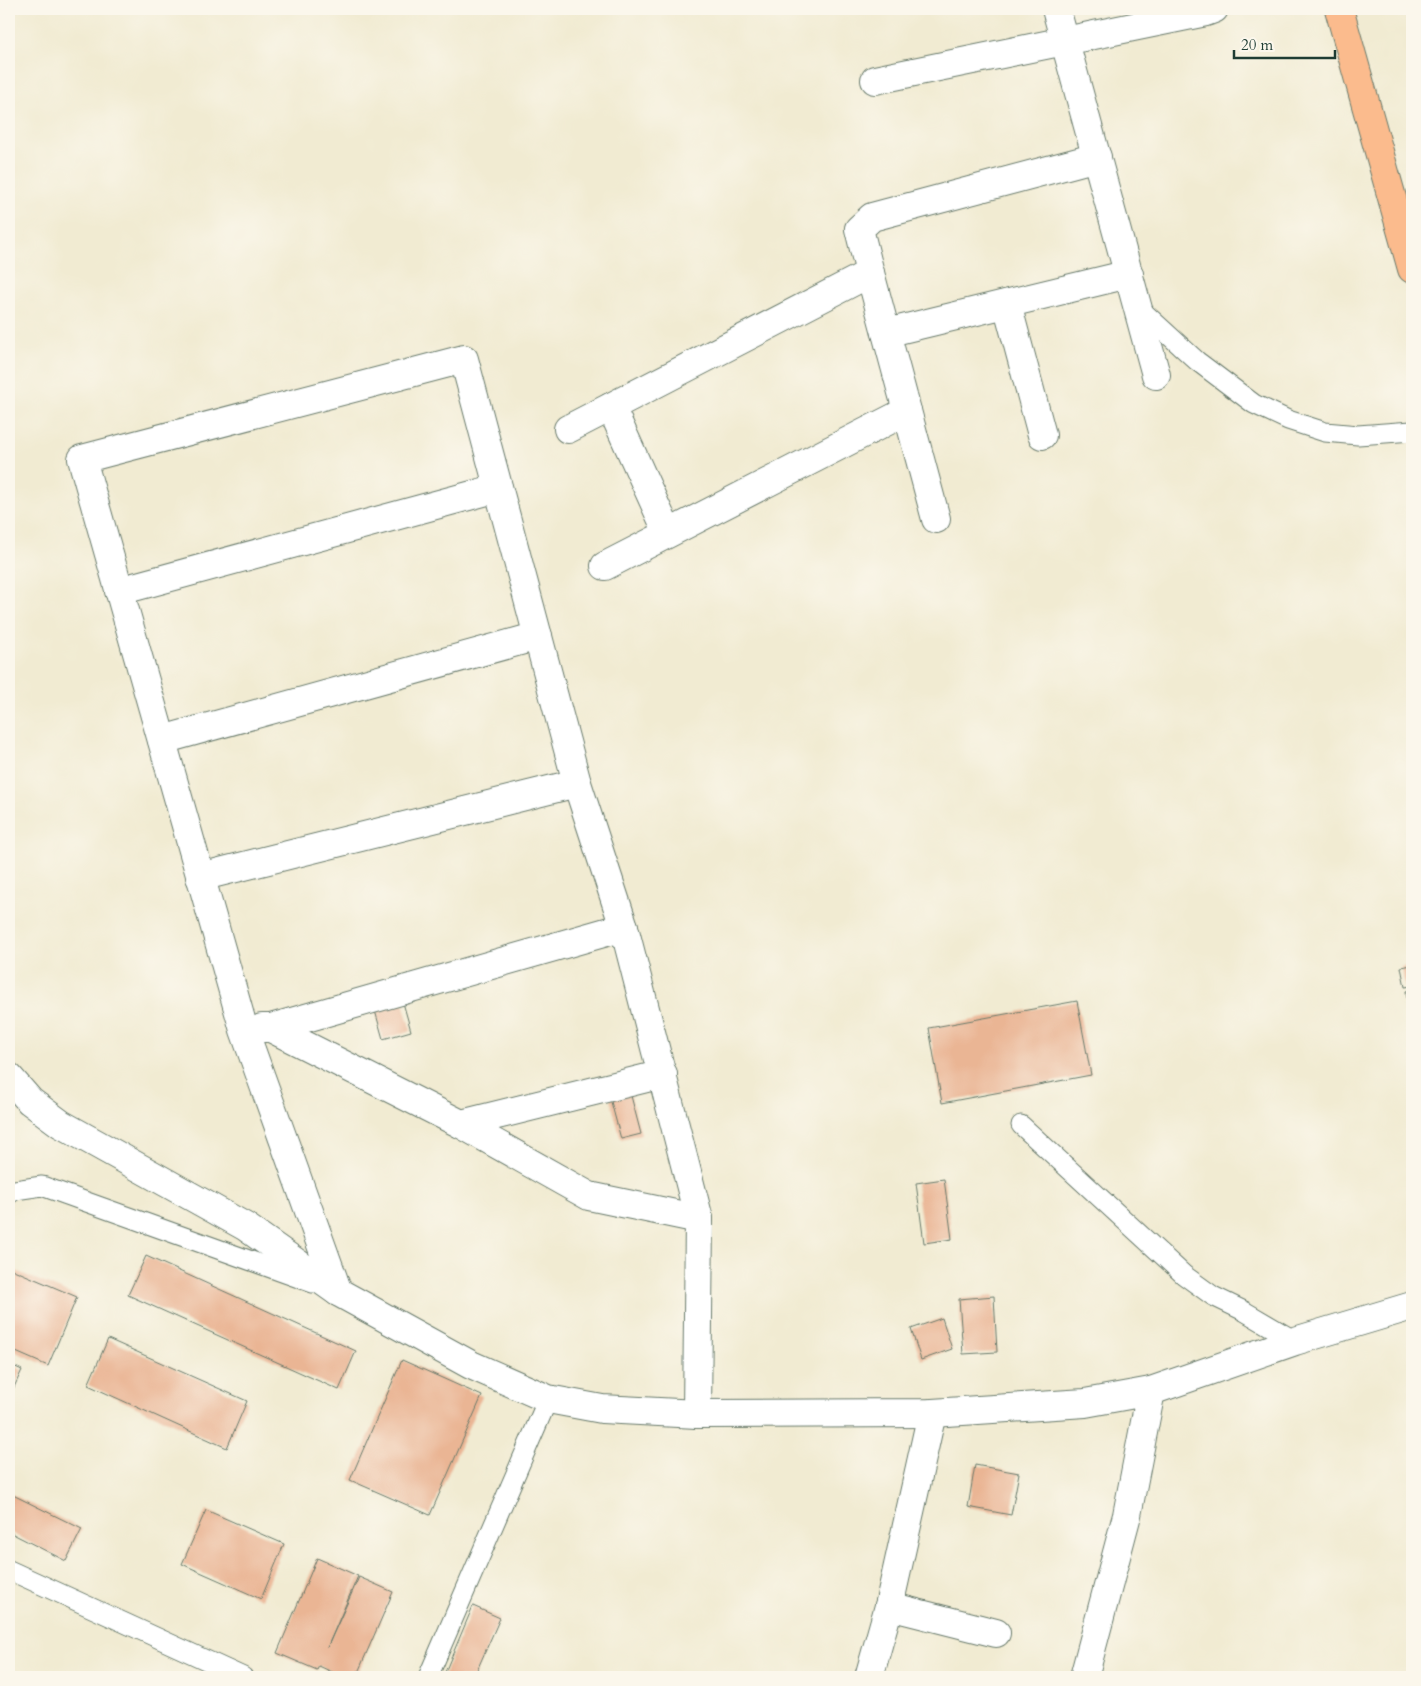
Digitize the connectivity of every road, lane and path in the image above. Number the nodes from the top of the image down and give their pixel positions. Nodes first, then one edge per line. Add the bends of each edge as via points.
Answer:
1 (1056, 9) edge
2 (1214, 9) edge
3 (1339, 9) edge
4 (1065, 40) junction
5 (875, 80) dead end
6 (1097, 157) junction
7 (1412, 269) edge
8 (870, 273) junction
9 (1129, 274) junction
10 (1007, 304) junction
11 (1138, 307) junction
12 (886, 333) junction
13 (1156, 375) dead end
14 (610, 406) junction
15 (907, 411) junction
16 (568, 429) dead end
17 (1412, 431) edge
18 (1042, 435) dead end
19 (498, 488) junction
20 (936, 519) dead end
21 (668, 534) junction
22 (606, 566) dead end
23 (119, 591) junction
24 (538, 636) junction
25 (162, 740) junction
26 (577, 783) junction
27 (200, 877) junction
28 (624, 927) junction
29 (272, 1028) junction
30 (244, 1030) junction
31 (664, 1074) junction
32 (9, 1077) edge
33 (461, 1124) junction
34 (1020, 1125) dead end
35 (9, 1194) edge
36 (700, 1219) junction
37 (338, 1292) junction
38 (1412, 1306) edge
39 (1295, 1341) junction
40 (1151, 1391) junction
41 (548, 1399) junction
42 (932, 1413) junction
43 (697, 1414) junction
44 (9, 1570) edge
45 (889, 1606) junction
46 (996, 1634) dead end
47 (243, 1677) edge
48 (428, 1677) edge
49 (869, 1677) edge
50 (1084, 1677) edge

1 - 4 street
2 - 4 street
3 - 7 highway
4 - 5 street
4 - 6 street
6 - 8 street via 872,217 860,229
6 - 9 street
8 - 12 street
8 - 14 street
9 - 10 street
9 - 11 street
10 - 12 street
10 - 18 street
11 - 13 street
11 - 17 lane via 1197,361 1254,404 1288,420 1325,432 1358,435
12 - 15 street
14 - 16 street
14 - 21 street
15 - 20 street
15 - 21 street
19 - 23 street
19 - 23 street via 464,359 82,459
19 - 24 street
21 - 22 street
23 - 25 street
24 - 25 street
24 - 26 street
25 - 27 street
26 - 27 street
26 - 28 street
27 - 30 street
28 - 29 street
28 - 31 street
29 - 30 street
29 - 33 street
30 - 37 street
31 - 33 street
31 - 36 street
32 - 37 street via 30,1101 61,1124 246,1227
33 - 36 street via 588,1196
34 - 39 lane via 1184,1275 1213,1296
35 - 37 lane via 42,1186
36 - 43 street
37 - 41 street via 471,1365
38 - 39 street
39 - 40 street
40 - 42 street via 1085,1403
40 - 50 street via 1127,1515
41 - 43 street via 602,1409
41 - 48 lane
42 - 43 street
42 - 45 street
44 - 47 lane
45 - 46 street
45 - 49 street

